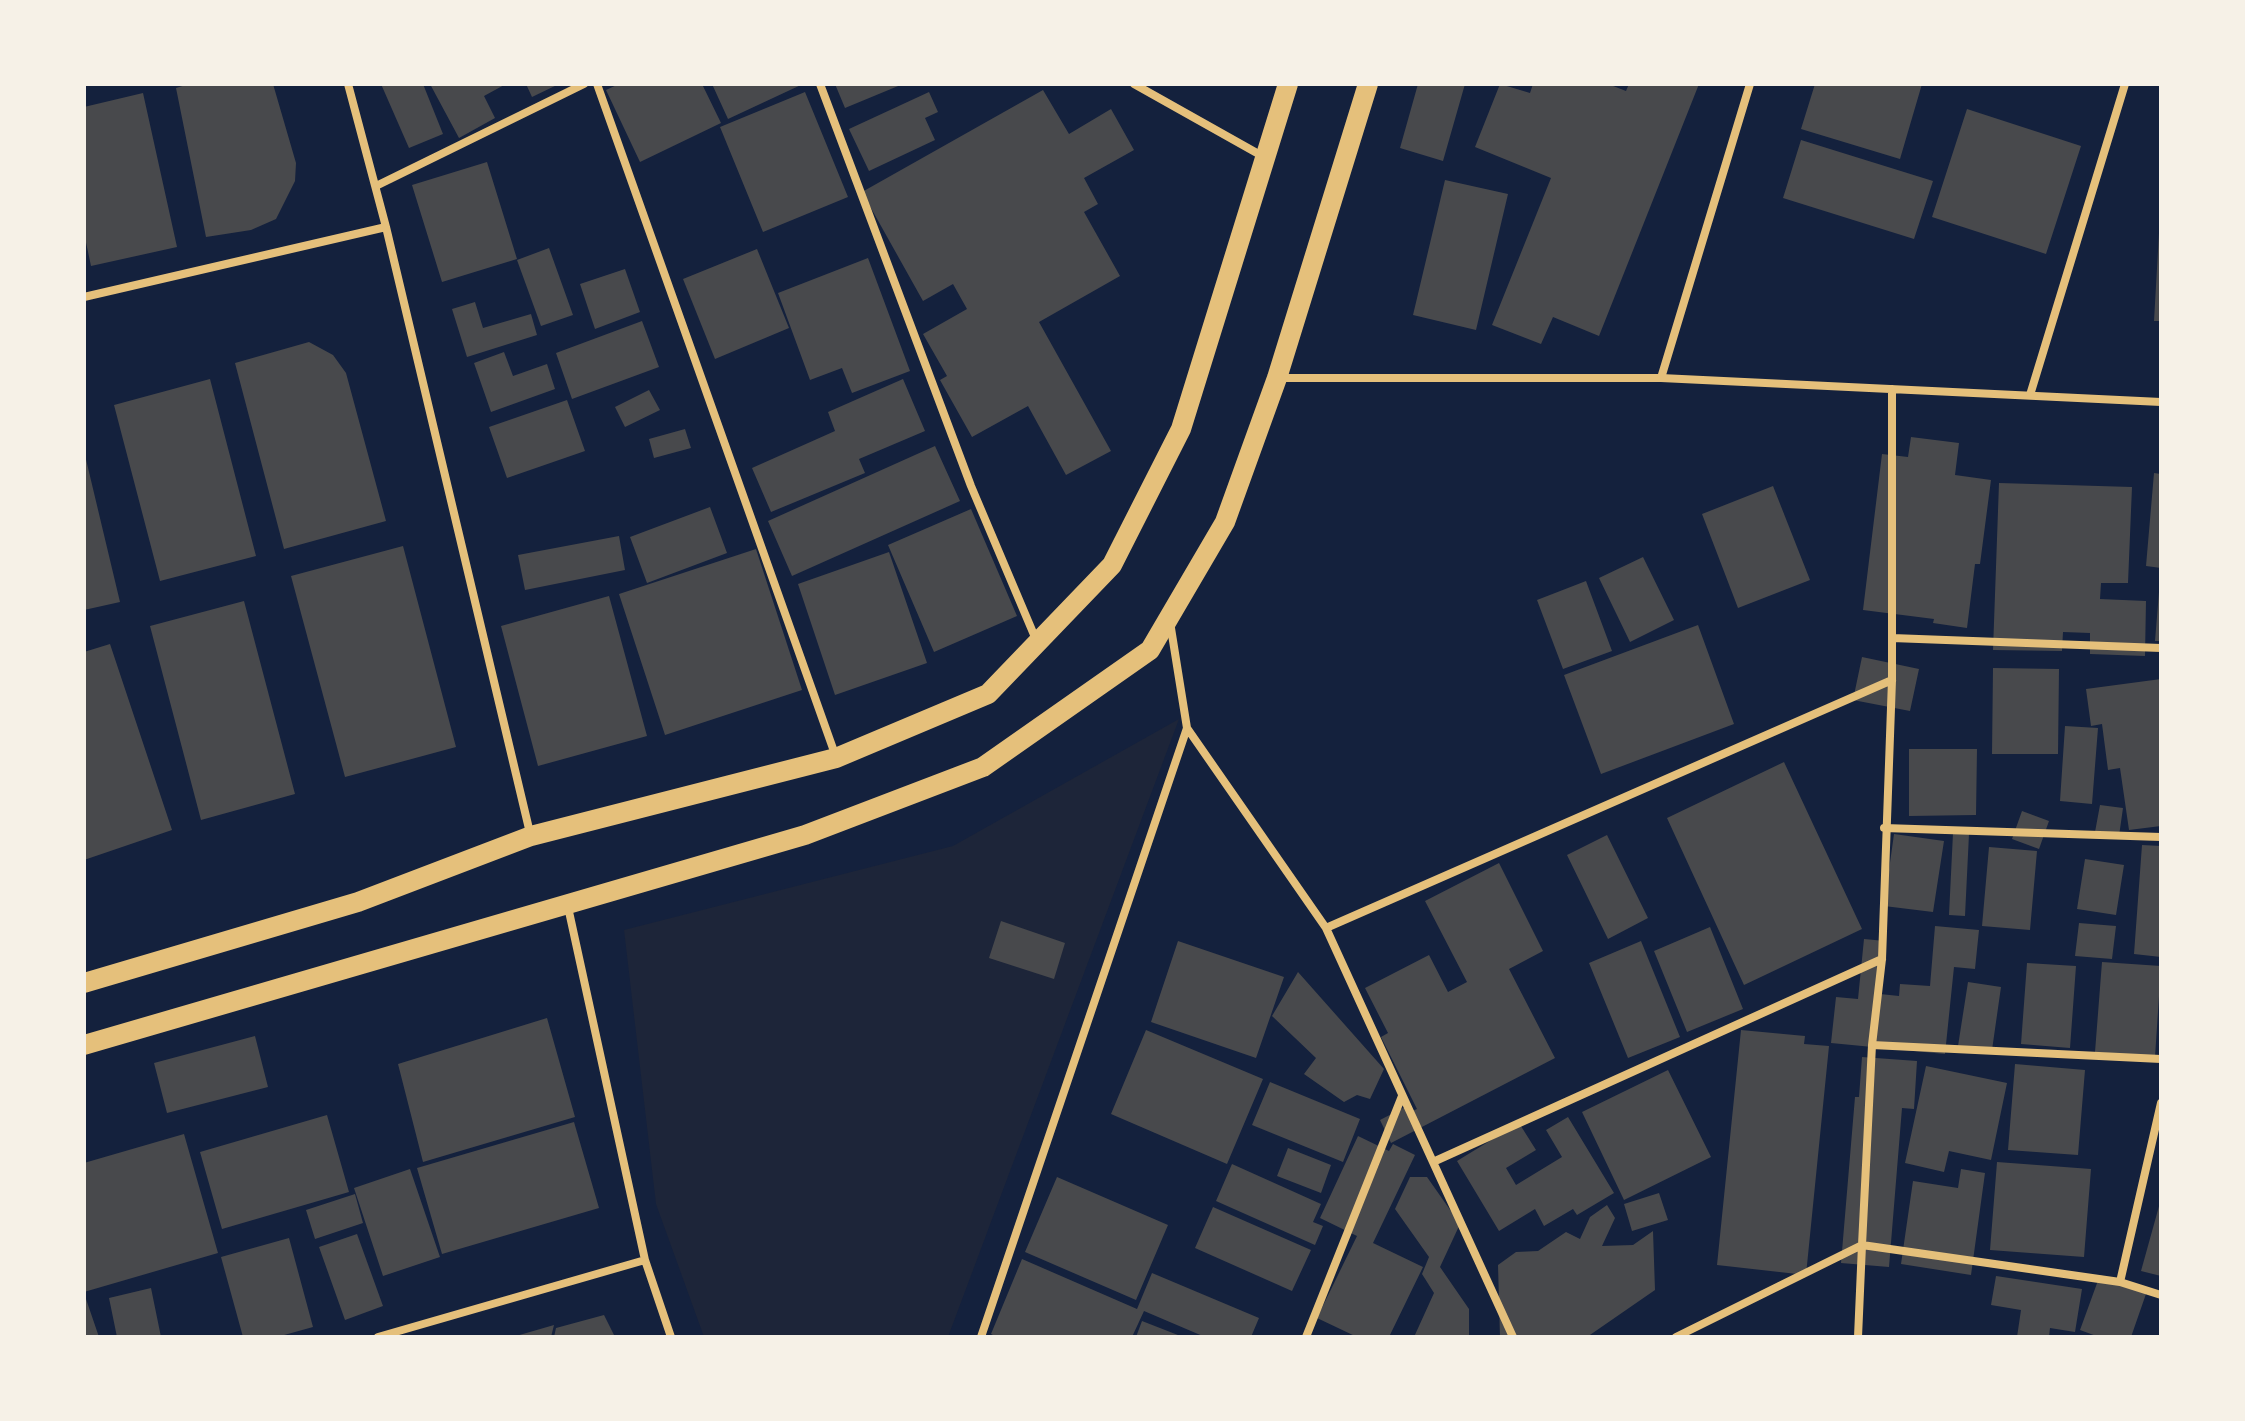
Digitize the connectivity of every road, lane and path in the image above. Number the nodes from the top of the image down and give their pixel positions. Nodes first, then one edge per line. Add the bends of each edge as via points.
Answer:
1 (348, 84) edge
2 (584, 84) edge
3 (597, 84) edge
4 (820, 84) edge
5 (1134, 84) edge
6 (1288, 84) edge
7 (1368, 84) edge
8 (1750, 84) edge
9 (2125, 84) edge
10 (1264, 157) junction
11 (376, 186) junction
12 (386, 227) junction
13 (84, 297) edge
14 (1277, 378) junction
15 (1661, 378) junction
16 (1892, 389) junction
17 (2030, 395) junction
18 (2161, 402) edge
19 (1170, 618) junction
20 (1892, 638) junction
21 (1037, 643) junction
22 (2161, 648) edge
23 (1892, 680) junction
24 (1187, 728) junction
25 (836, 758) junction
26 (1884, 828) junction
27 (531, 836) junction
28 (2161, 837) edge
29 (568, 905) junction
30 (1326, 928) junction
31 (1882, 959) junction
32 (84, 983) edge
33 (84, 1045) edge
34 (1872, 1045) junction
35 (2161, 1059) edge
36 (1402, 1096) junction
37 (2161, 1103) edge
38 (1433, 1162) junction
39 (1862, 1245) junction
40 (645, 1260) junction
41 (2120, 1282) junction
42 (2161, 1295) edge
43 (417, 1326) junction
44 (378, 1337) edge
45 (414, 1337) edge
46 (671, 1337) edge
47 (981, 1337) edge
48 (1306, 1337) edge
49 (1513, 1337) edge
50 (1676, 1337) edge
51 (1858, 1337) edge

1 - 11 street
2 - 11 street
3 - 25 street
4 - 21 street via 971,486
5 - 10 street
6 - 10 main road
7 - 14 main road
8 - 15 street
9 - 17 street
10 - 21 main road via 1181,429 1112,565
11 - 12 street
12 - 13 street
12 - 27 street
14 - 15 street
14 - 19 main road via 1225,522
15 - 16 street
16 - 17 street
16 - 20 street
17 - 18 street
19 - 24 street
19 - 29 main road via 1150,650 983,767 805,835
20 - 22 street
20 - 23 street
21 - 25 main road via 988,694
23 - 26 street
23 - 30 street
24 - 30 street
24 - 47 street
25 - 27 main road
26 - 28 street
26 - 31 street
27 - 32 main road via 358,902
29 - 33 main road
29 - 40 street
30 - 36 street
31 - 34 street
31 - 38 street
34 - 35 street
34 - 39 street
36 - 38 street
36 - 48 street
37 - 41 street
38 - 49 street
39 - 41 street
39 - 50 street
39 - 51 street
40 - 43 street
40 - 46 street
41 - 42 street
43 - 44 street
43 - 45 street

